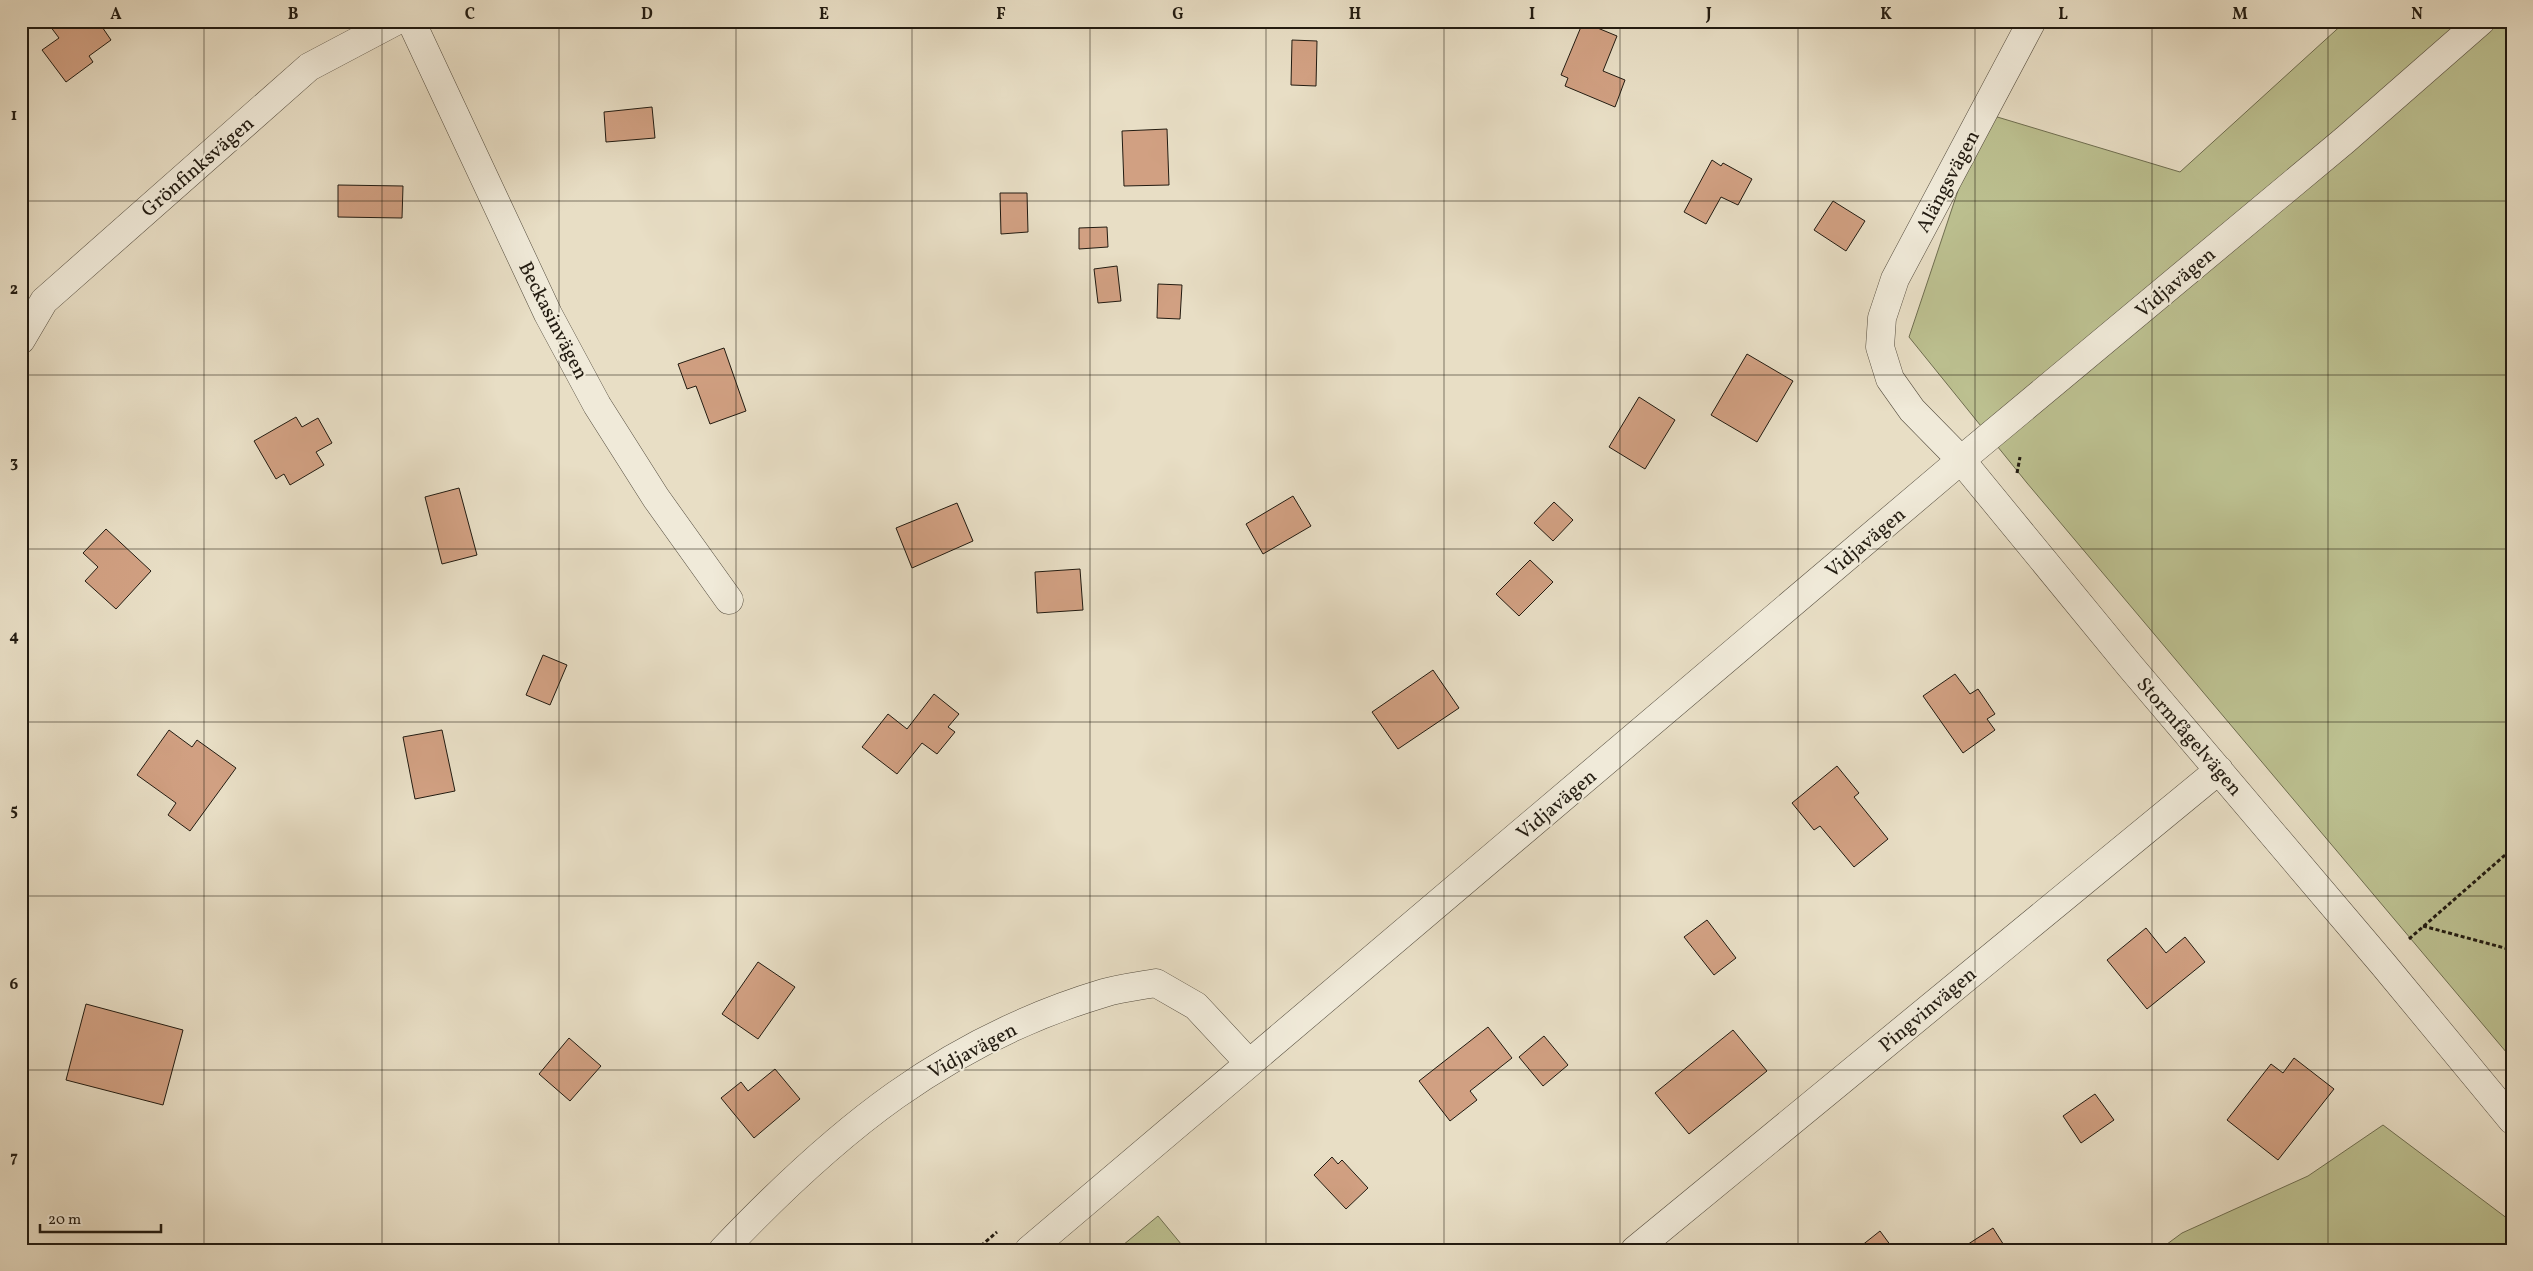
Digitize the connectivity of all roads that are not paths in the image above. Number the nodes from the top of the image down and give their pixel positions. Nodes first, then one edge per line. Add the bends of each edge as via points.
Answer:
1 (396, 21) edge
2 (410, 21) edge
3 (2032, 21) edge
4 (2481, 21) edge
5 (21, 340) edge
6 (1880, 347) joint
7 (1961, 460) junction
8 (729, 600) dead end
9 (2219, 770) junction
10 (1249, 1063) junction
11 (2512, 1120) edge
12 (723, 1250) edge
13 (1029, 1250) edge
14 (1636, 1250) edge

1 - 5 street, Grönfinksvägen via 309,67 44,301
2 - 8 street, Beckasinvägen via 548,314 597,405 656,498
3 - 6 street, Alängsvägen via 1896,279 1882,318
4 - 7 street, Vidjavägen via 2338,146
6 - 7 street, Stormfågelvägen via 1890,379 1912,410
7 - 9 street, Stormfågelvägen
7 - 10 street, Vidjavägen
9 - 11 street, Stormfågelvägen
9 - 14 street, Pingvinvägen
10 - 12 street, Vidjavägen via 1196,1006 1156,983 1106,993 1048,1012 937,1066 860,1120 811,1162
10 - 13 street, Vidjavägen

